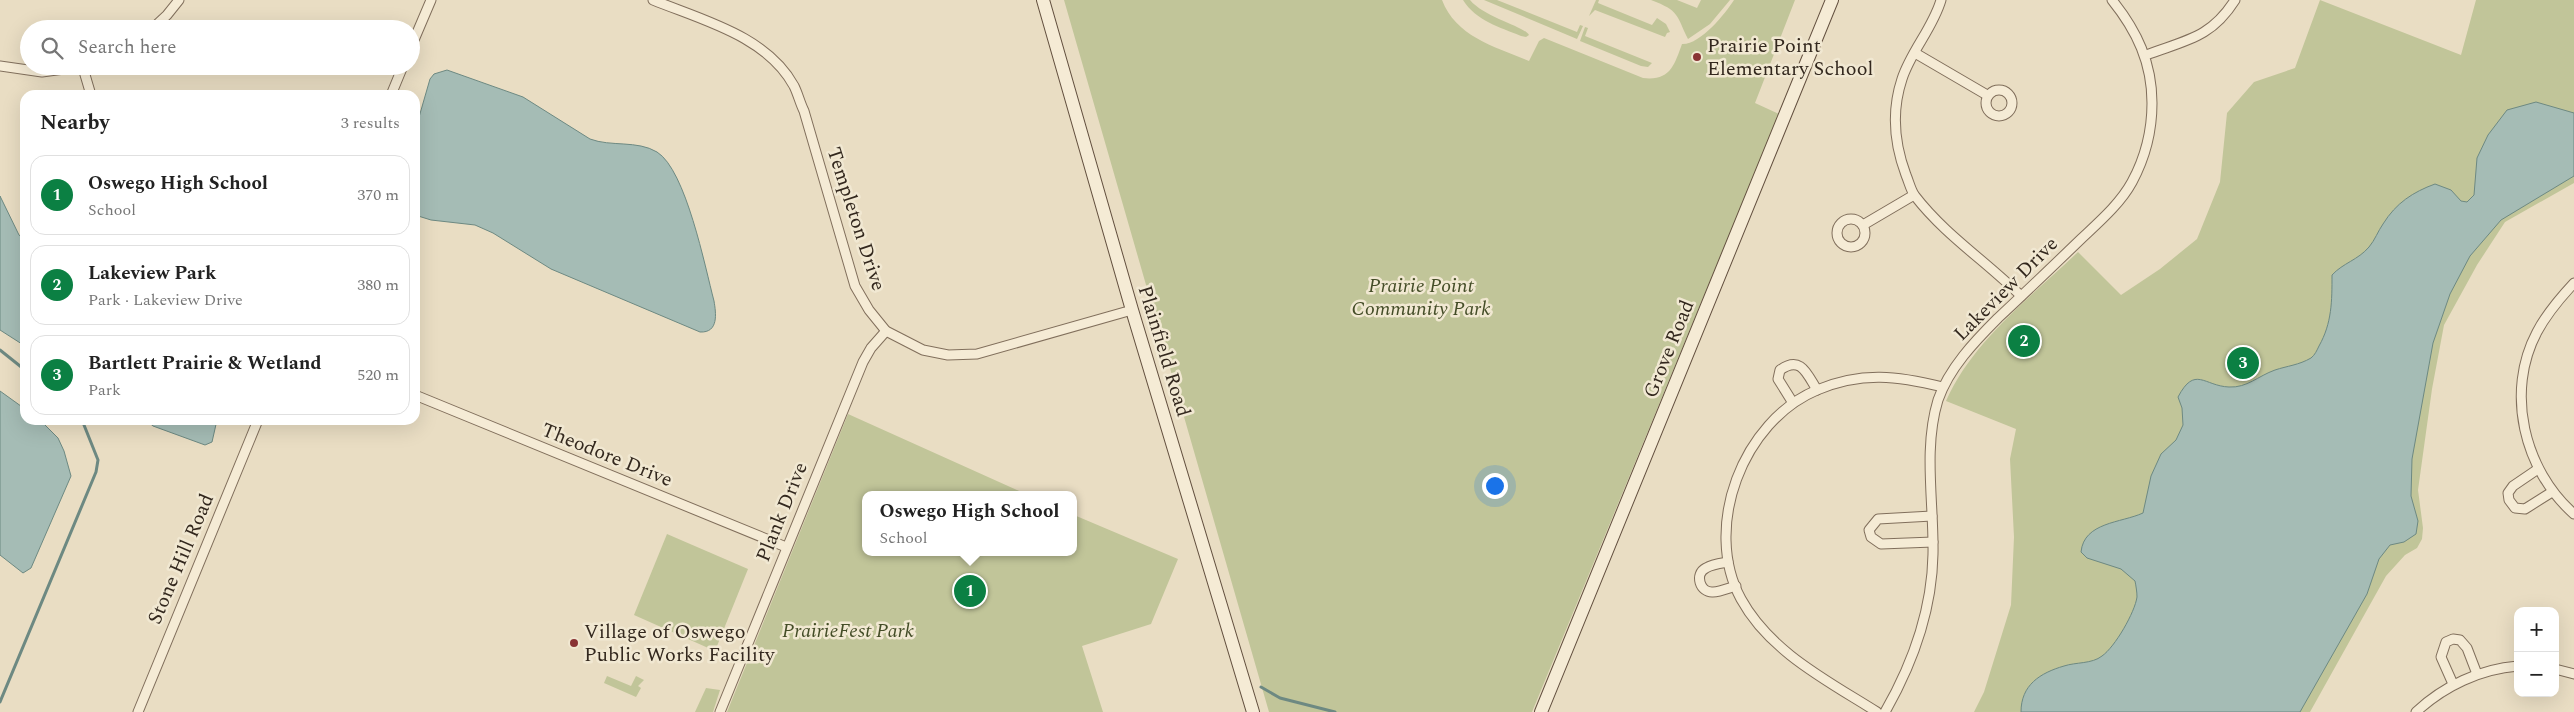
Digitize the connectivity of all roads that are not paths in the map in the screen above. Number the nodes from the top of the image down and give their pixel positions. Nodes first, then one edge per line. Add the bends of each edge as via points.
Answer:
1 (178, 0) edge
2 (431, 0) edge
3 (653, 0) edge
4 (1043, 0) edge
5 (1832, 0) edge
6 (1941, 0) edge
7 (2112, 0) edge
8 (2235, 0) edge
9 (162, 20) edge
10 (420, 26) edge
11 (1915, 53) junction
12 (2146, 55) junction
13 (0, 66) edge
14 (20, 69) edge
15 (87, 75) edge
16 (399, 75) edge
17 (90, 90) edge
18 (393, 90) edge
19 (1987, 95) dead end
20 (1914, 195) junction
21 (1863, 225) dead end
22 (2574, 283) edge
23 (2021, 296) junction
24 (1132, 310) junction
25 (886, 331) junction
26 (1943, 387) junction
27 (1817, 390) junction
28 (420, 397) edge
29 (1793, 403) junction
30 (256, 425) edge
31 (2538, 469) junction
32 (2552, 492) junction
33 (2574, 514) edge
34 (1932, 516) junction
35 (1933, 542) junction
36 (786, 548) junction
37 (1728, 562) junction
38 (1736, 586) junction
39 (2514, 667) edge
40 (2559, 670) edge
41 (2477, 674) junction
42 (2574, 674) edge
43 (2453, 684) junction
44 (138, 712) edge
45 (720, 712) edge
46 (1253, 712) edge
47 (1541, 712) edge
48 (1877, 712) edge
49 (1885, 712) edge
50 (2416, 712) edge

1 - 9 street
2 - 10 street
3 - 25 street, Templeton Drive via 740,36 760,48 778,64 794,86 855,286
4 - 24 street, Plainfield Road
5 - 47 street, Grove Road
6 - 11 street
7 - 12 street, Lakeview Drive via 2128,19
8 - 12 street via 2225,16 2204,33
11 - 19 street
11 - 20 street via 1902,76 1894,116 1899,155
12 - 23 street, Lakeview Drive via 2152,89 2152,121 2144,156 2132,183 2109,213
13 - 14 street
15 - 17 street
16 - 18 street
20 - 21 street
20 - 23 street via 1944,228
22 - 31 street via 2552,307 2536,334 2524,369 2522,409 2526,438
23 - 26 street, Lakeview Drive via 1979,336
24 - 25 street, Templeton Drive via 976,354 948,355 923,350
24 - 46 street, Plainfield Road
25 - 36 street, Plank Drive via 862,362
26 - 27 street via 1907,378 1876,376
26 - 34 street, Lakeview Drive via 1934,416 1930,448
27 - 29 street
27 - 29 street via 1804,369 1796,364 1787,365 1780,370 1778,379
28 - 36 street, Theodore Drive
29 - 37 street via 1766,428 1744,462 1731,495 1727,525
30 - 44 street, Stone Hill Road
31 - 32 street
31 - 32 street via 2513,486 2508,493 2509,500 2515,508 2525,509
32 - 33 street
34 - 35 street, Lakeview Drive
34 - 35 street via 1878,519 1869,530 1871,537 1881,544
35 - 49 street, Lakeview Drive via 1926,616 1915,653
36 - 45 street, Plank Drive
37 - 38 street
37 - 38 street via 1705,568 1699,581 1712,593
38 - 48 street via 1753,616 1774,641 1798,662
39 - 41 street
40 - 42 street
41 - 43 street
41 - 43 street via 2467,648 2460,640 2453,639 2446,642 2441,657
43 - 50 street

